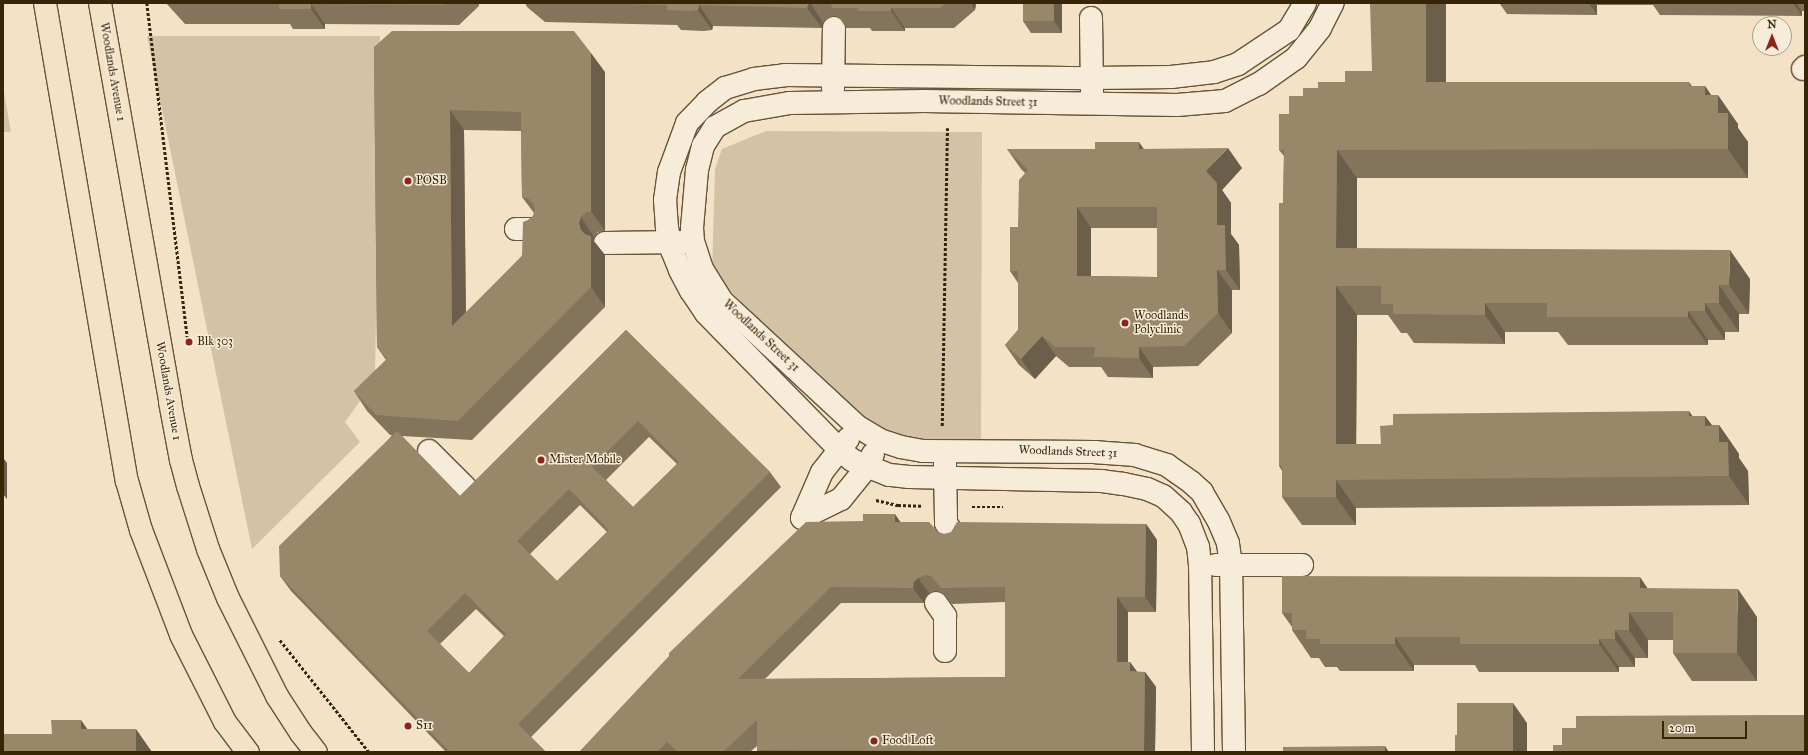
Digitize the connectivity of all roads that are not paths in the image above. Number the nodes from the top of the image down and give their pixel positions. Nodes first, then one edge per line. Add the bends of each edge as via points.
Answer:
1 (45, 3) edge
2 (100, 3) edge
3 (1305, 3) edge
4 (1333, 3) edge
5 (1091, 18) dead end
6 (834, 28) edge
7 (833, 75) junction
8 (1093, 78) junction
9 (833, 102) junction
10 (1092, 104) junction
11 (669, 235) junction
12 (692, 235) junction
13 (605, 236) dead end
14 (858, 427) junction
15 (880, 440) junction
16 (944, 441) junction
17 (840, 449) junction
18 (428, 451) dead end
19 (867, 467) junction
20 (945, 477) junction
21 (470, 492) edge
22 (946, 526) road end
23 (1200, 565) junction
24 (1231, 565) junction
25 (1302, 565) dead end
26 (945, 607) edge
27 (945, 651) dead end
28 (248, 752) edge
29 (316, 752) edge
30 (1203, 752) edge
31 (1234, 752) edge

1 - 28 main road via 127,481 141,530 181,635 225,722
2 - 29 main road, Woodlands Avenue 1 via 183,467 208,549 228,598 277,696
3 - 8 street, Woodlands Street 31 via 1289,30 1238,64 1214,72 1171,77
4 - 10 street, Woodlands Street 31 via 1320,28 1296,58 1259,84 1225,101 1177,105
5 - 8 street
6 - 7 street
7 - 8 street, Woodlands Street 31
7 - 9 street
7 - 11 street, Woodlands Street 31 via 785,75 754,79 725,88 707,102 687,123 669,172 665,200
8 - 10 street
9 - 10 street, Woodlands Street 31 via 1000,101
9 - 12 street, Woodlands Street 31 via 790,103 744,111 715,127 703,146 697,170
11 - 12 street
11 - 13 street
11 - 17 street, Woodlands Street 31 via 680,270 706,313
12 - 14 street, Woodlands Street 31 via 702,269 722,300
14 - 15 street, Woodlands Street 31
14 - 17 street
15 - 16 street, Woodlands Street 31 via 923,451
15 - 19 street
16 - 20 street
16 - 24 street, Woodlands Street 31 via 1135,455 1167,465 1202,492 1228,543
17 - 19 street, Woodlands Street 31 via 852,460
17 - 19 street via 822,472 802,518 841,499
18 - 21 street
19 - 20 street, Woodlands Street 31 via 889,474
20 - 22 street
20 - 23 street, Woodlands Street 31 via 1102,481 1147,488 1163,496 1181,512 1198,546
23 - 24 street
23 - 30 street, Woodlands Street 31
24 - 25 street
24 - 31 street, Woodlands Street 31
26 - 27 street

